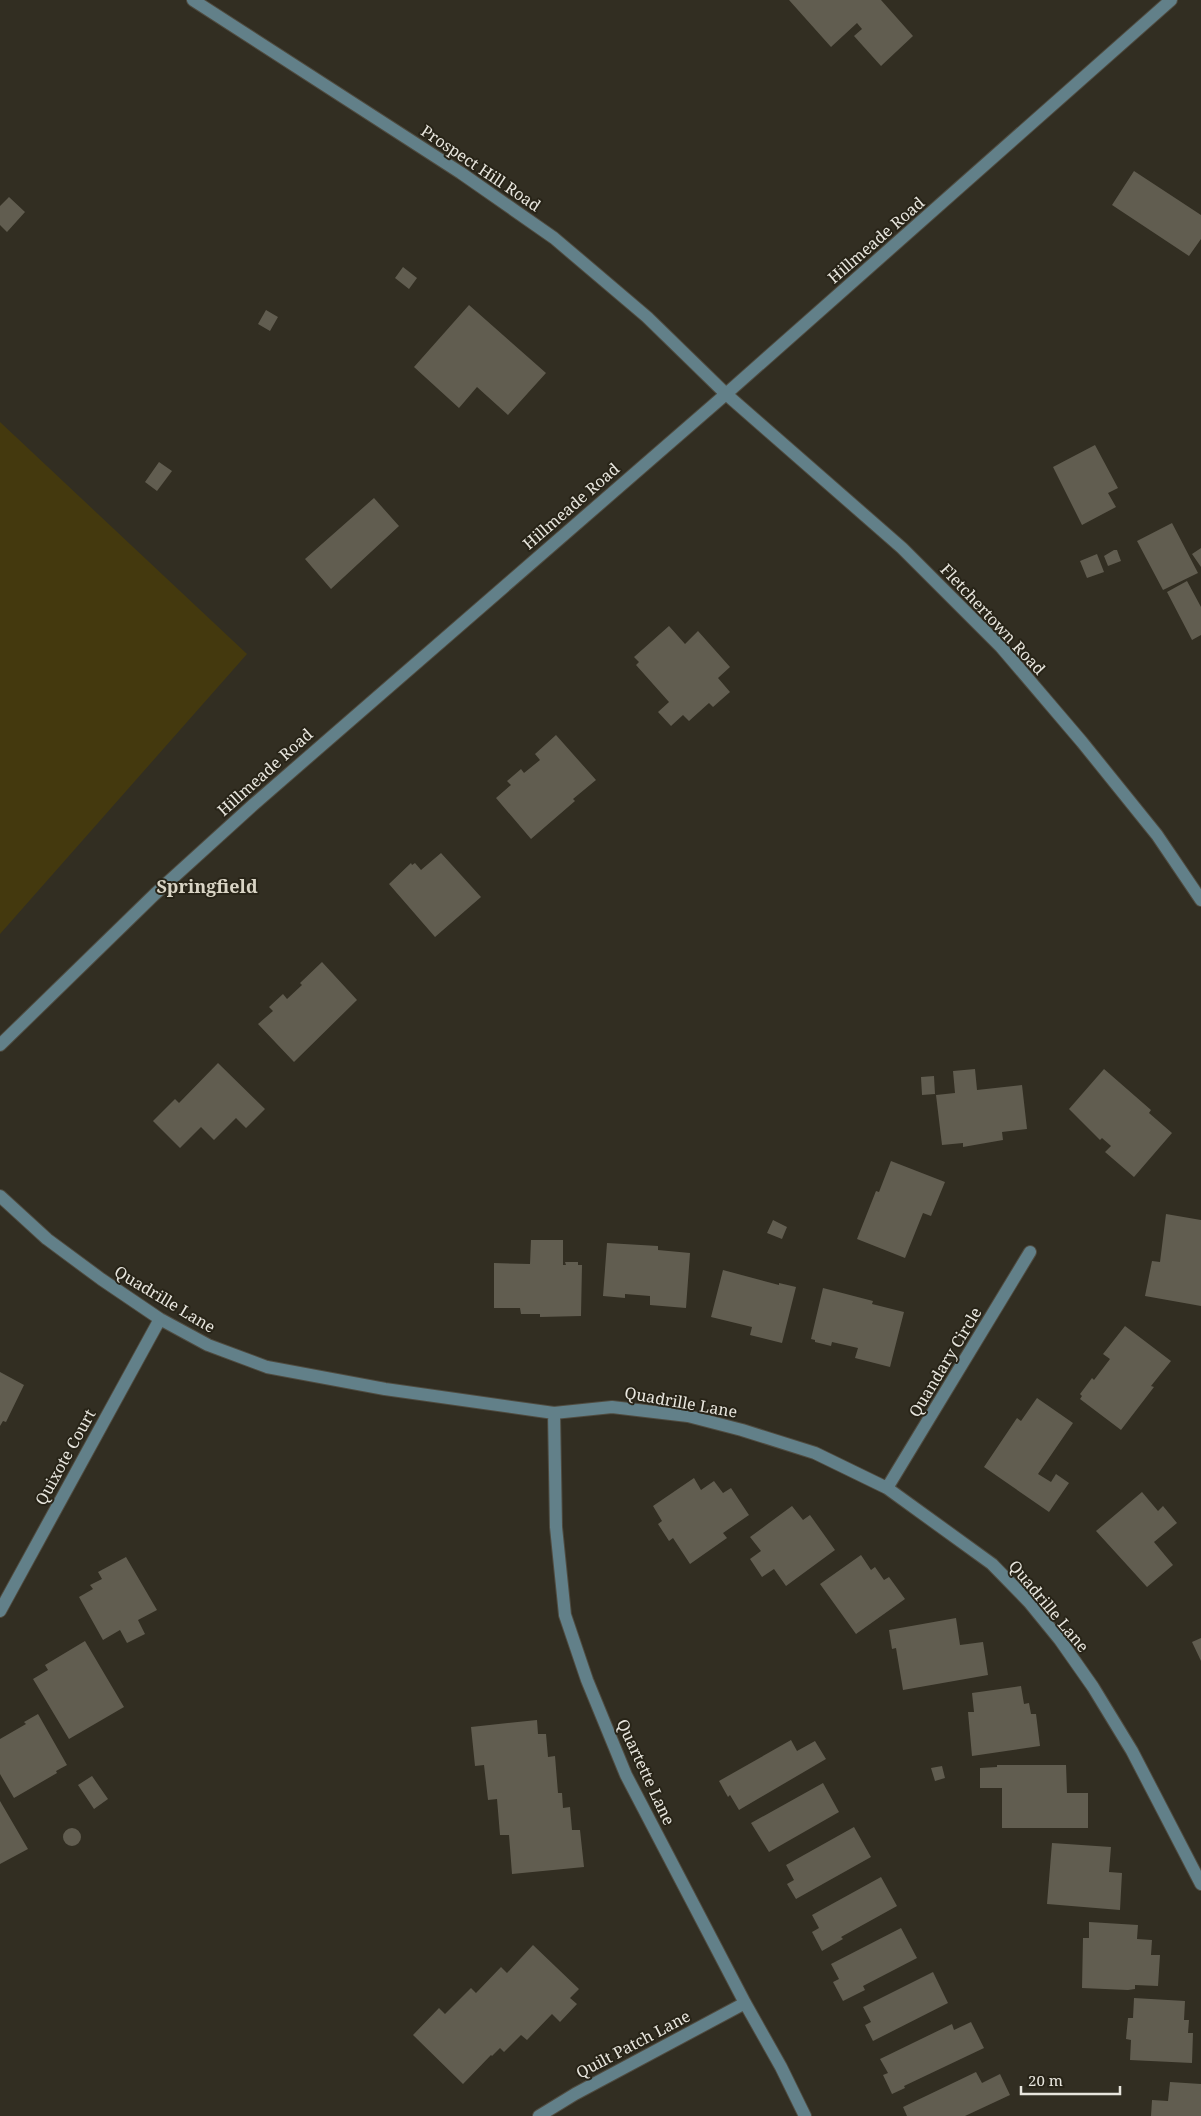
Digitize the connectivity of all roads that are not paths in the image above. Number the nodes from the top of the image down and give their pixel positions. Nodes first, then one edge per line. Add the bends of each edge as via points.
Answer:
1 (193, 0) edge
2 (1171, 0) edge
3 (726, 394) junction
4 (1201, 900) edge
5 (0, 1045) edge
6 (0, 1196) edge
7 (1030, 1252) dead end
8 (160, 1319) junction
9 (554, 1413) junction
10 (887, 1488) junction
11 (0, 1611) edge
12 (1201, 1884) edge
13 (745, 2003) junction
14 (539, 2116) edge
15 (805, 2116) edge

1 - 3 street, Prospect Hill Road via 461,173 554,238 647,317
2 - 3 street, Hillmeade Road
3 - 4 street, Fletchertown Road via 902,548 1001,647 1157,835
3 - 5 street, Hillmeade Road via 253,805 155,894
6 - 8 street, Quadrille Lane via 47,1239
7 - 10 street, Quandary Circle
8 - 9 street, Quadrille Lane via 208,1345 266,1367 385,1389
8 - 11 street, Quixote Court
9 - 10 street, Quadrille Lane via 612,1407 688,1416 815,1454
9 - 13 street, Quartette Lane via 556,1527 565,1615 587,1680 626,1775
10 - 12 street, Quadrille Lane via 992,1564 1060,1640 1094,1687 1132,1751
13 - 14 street, Quilt Patch Lane
13 - 15 street, Quartette Lane

